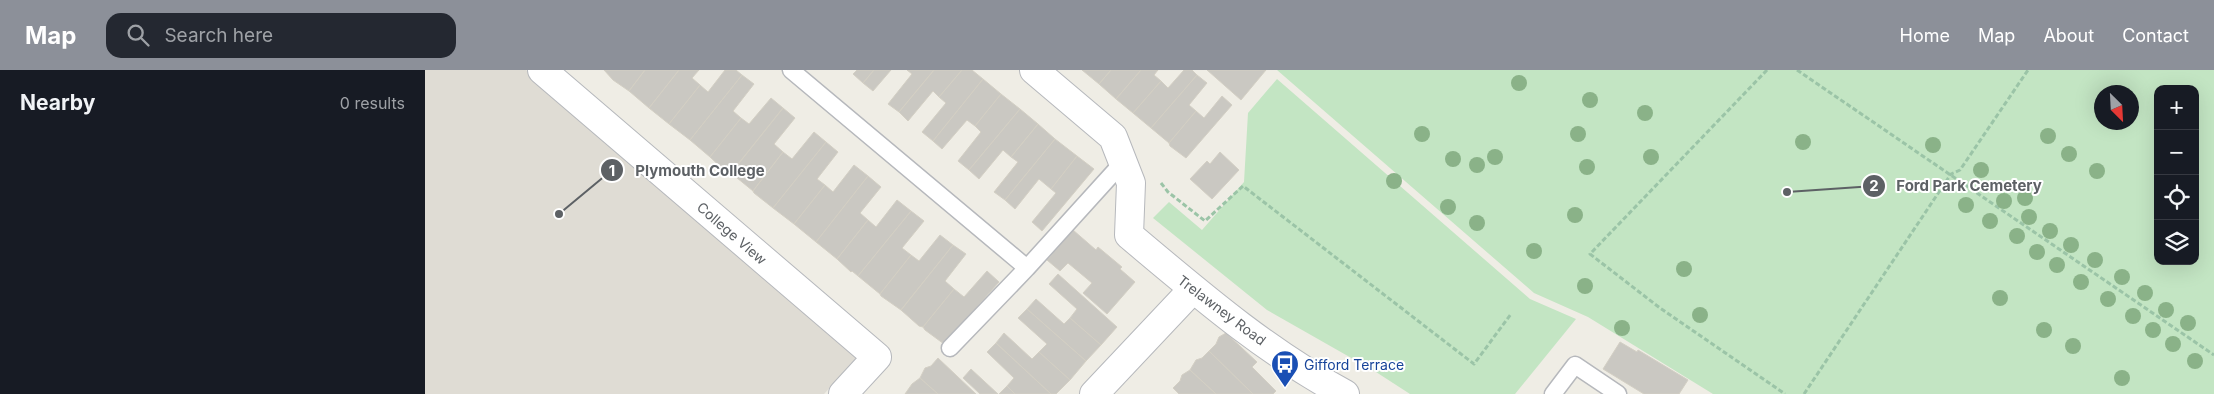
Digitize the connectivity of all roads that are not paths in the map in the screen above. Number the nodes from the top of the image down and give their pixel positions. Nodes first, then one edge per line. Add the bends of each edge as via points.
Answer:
1 (542, 70) edge
2 (791, 70) edge
3 (1033, 70) edge
4 (1128, 172) junction
5 (1027, 268) junction
6 (1193, 289) junction
7 (950, 348) dead end
8 (843, 394) edge
9 (1093, 394) edge
10 (1345, 394) edge
11 (1553, 394) edge
12 (1618, 394) edge

1 - 8 street, College View via 877,357
2 - 5 lane
3 - 4 street via 1113,137
4 - 5 lane
4 - 6 street, Trelawney Road via 1129,235
5 - 7 lane
6 - 9 street
6 - 10 street, Trelawney Road via 1306,373
11 - 12 lane via 1575,366

